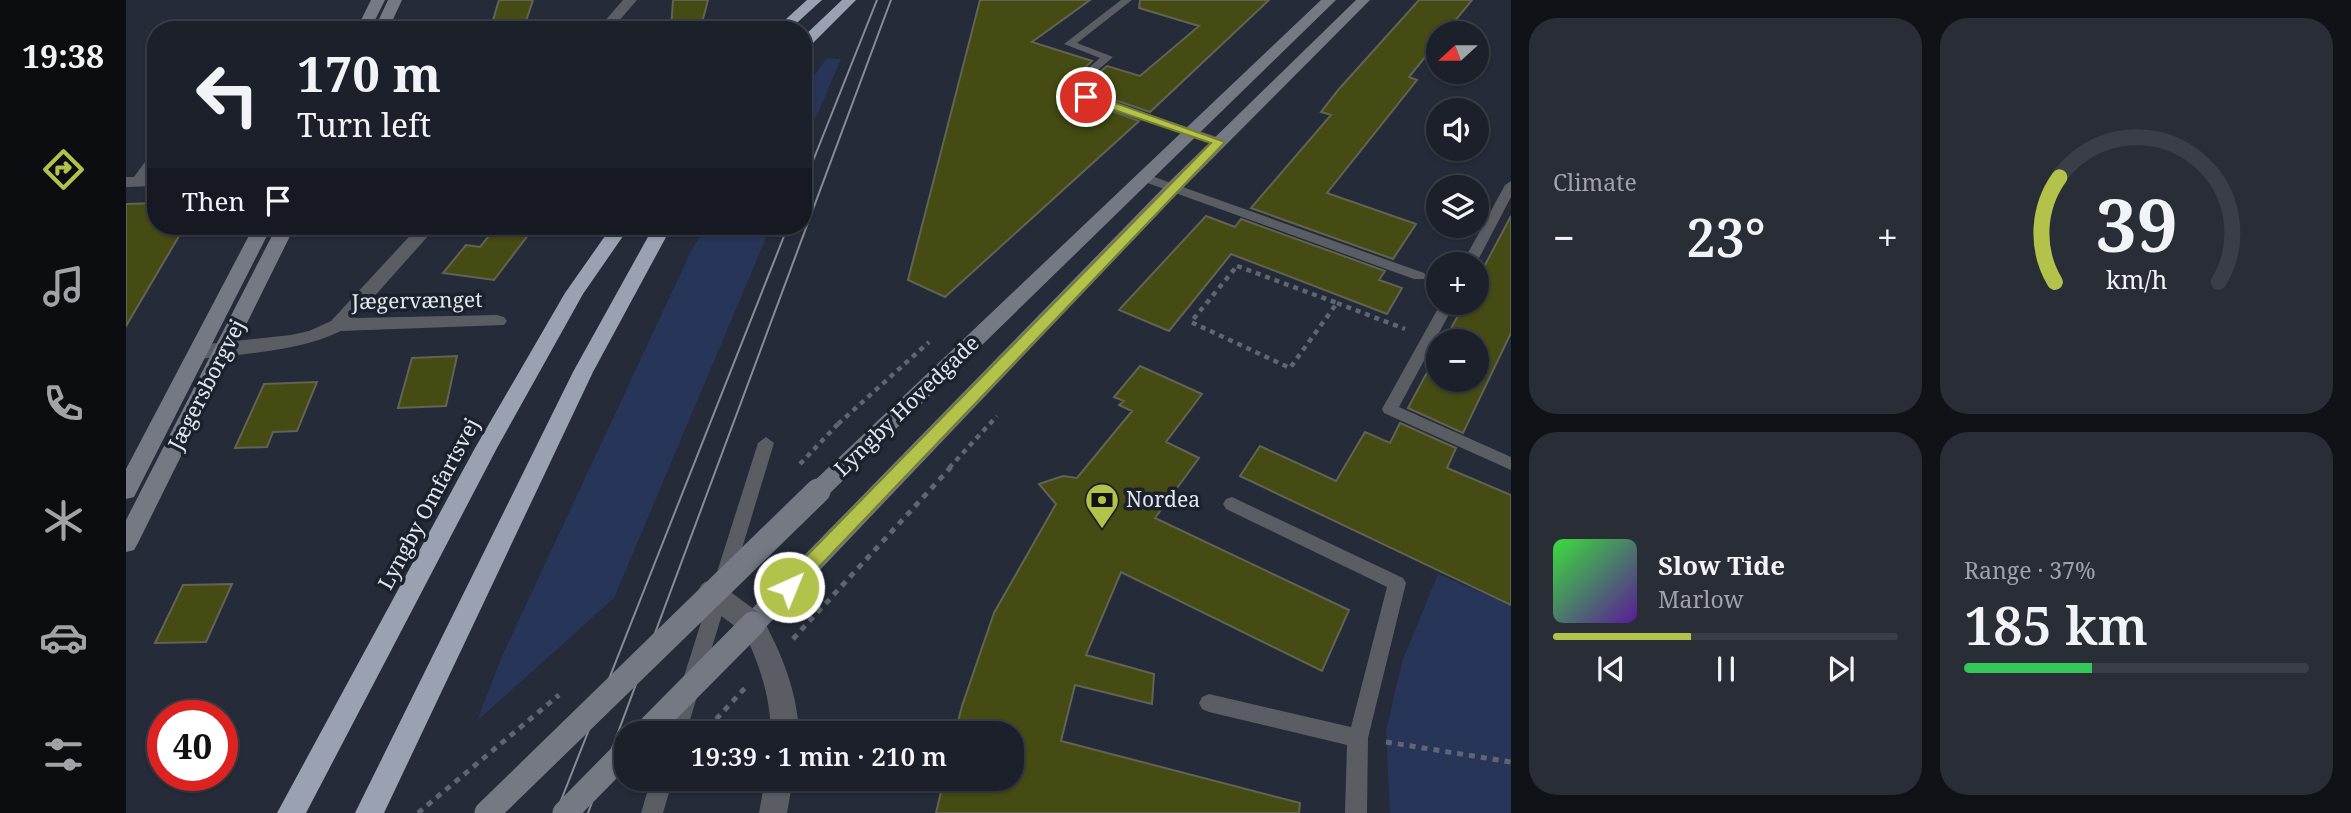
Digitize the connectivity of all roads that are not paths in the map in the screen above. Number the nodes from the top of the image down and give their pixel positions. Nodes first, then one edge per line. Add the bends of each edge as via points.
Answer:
1 (378, 0) edge
2 (395, 0) edge
3 (630, 0) edge
4 (815, 0) edge
5 (1127, 0) edge
6 (1329, 0) edge
7 (1363, 0) edge
8 (846, 2) edge
9 (368, 21) edge
10 (385, 21) edge
11 (612, 21) edge
12 (791, 21) edge
13 (812, 36) edge
14 (1283, 45) junction
15 (1310, 52) junction
16 (1193, 133) junction
17 (1219, 142) junction
18 (1146, 178) junction
19 (1511, 185) edge
20 (1173, 188) junction
21 (258, 235) edge
22 (282, 235) edge
23 (420, 235) edge
24 (615, 235) edge
25 (658, 235) edge
26 (1475, 252) edge
27 (1419, 276) dead end
28 (1441, 315) edge
29 (497, 321) dead end
30 (338, 325) junction
31 (225, 351) junction
32 (199, 352) junction
33 (766, 443) dead end
34 (1511, 464) edge
35 (126, 491) edge
36 (1232, 504) dead end
37 (126, 543) edge
38 (711, 593) junction
39 (753, 624) junction
40 (1209, 703) dead end
41 (657, 721) edge
42 (680, 721) edge
43 (784, 721) edge
44 (1358, 738) junction
45 (614, 763) edge
46 (658, 791) edge
47 (777, 791) edge
48 (291, 813) edge
49 (369, 813) edge
50 (487, 813) edge
51 (565, 813) edge
52 (652, 813) edge
53 (773, 813) edge
54 (1356, 813) edge

1 - 9 street
2 - 10 street
3 - 11 street
4 - 12 highway
5 - 16 lane via 1069,44 1108,57 1084,76 1086,97
6 - 14 street, Lyngby Hovedgade
7 - 15 street, Lyngby Hovedgade
8 - 13 highway
14 - 15 street
14 - 16 street, Lyngby Hovedgade
15 - 17 street, Lyngby Hovedgade
16 - 17 lane
16 - 18 street, Lyngby Hovedgade
17 - 20 street, Lyngby Hovedgade
18 - 20 lane
18 - 38 street, Lyngby Hovedgade, bridge
19 - 26 lane
20 - 27 lane
20 - 39 street, Lyngby Hovedgade
21 - 32 street, Jægersborgvej
22 - 31 street, Jægersborgvej
23 - 30 street
24 - 48 highway, Lyngby Omfartsvej via 574,293 486,448
25 - 49 highway via 583,372
28 - 34 lane via 1390,410
29 - 30 street, Jægervænget
30 - 31 street via 314,336
31 - 32 street
31 - 37 street, Jægersborgvej
32 - 35 street, Jægersborgvej
33 - 42 lane
36 - 44 lane via 1397,583
38 - 39 street, bridge
38 - 50 street, Lyngby Hovedgade, bridge
39 - 41 street, Lyngby Hovedgade, bridge
39 - 43 street via 777,670
40 - 44 lane
44 - 54 lane
45 - 51 street, bridge
46 - 52 lane
47 - 53 street

